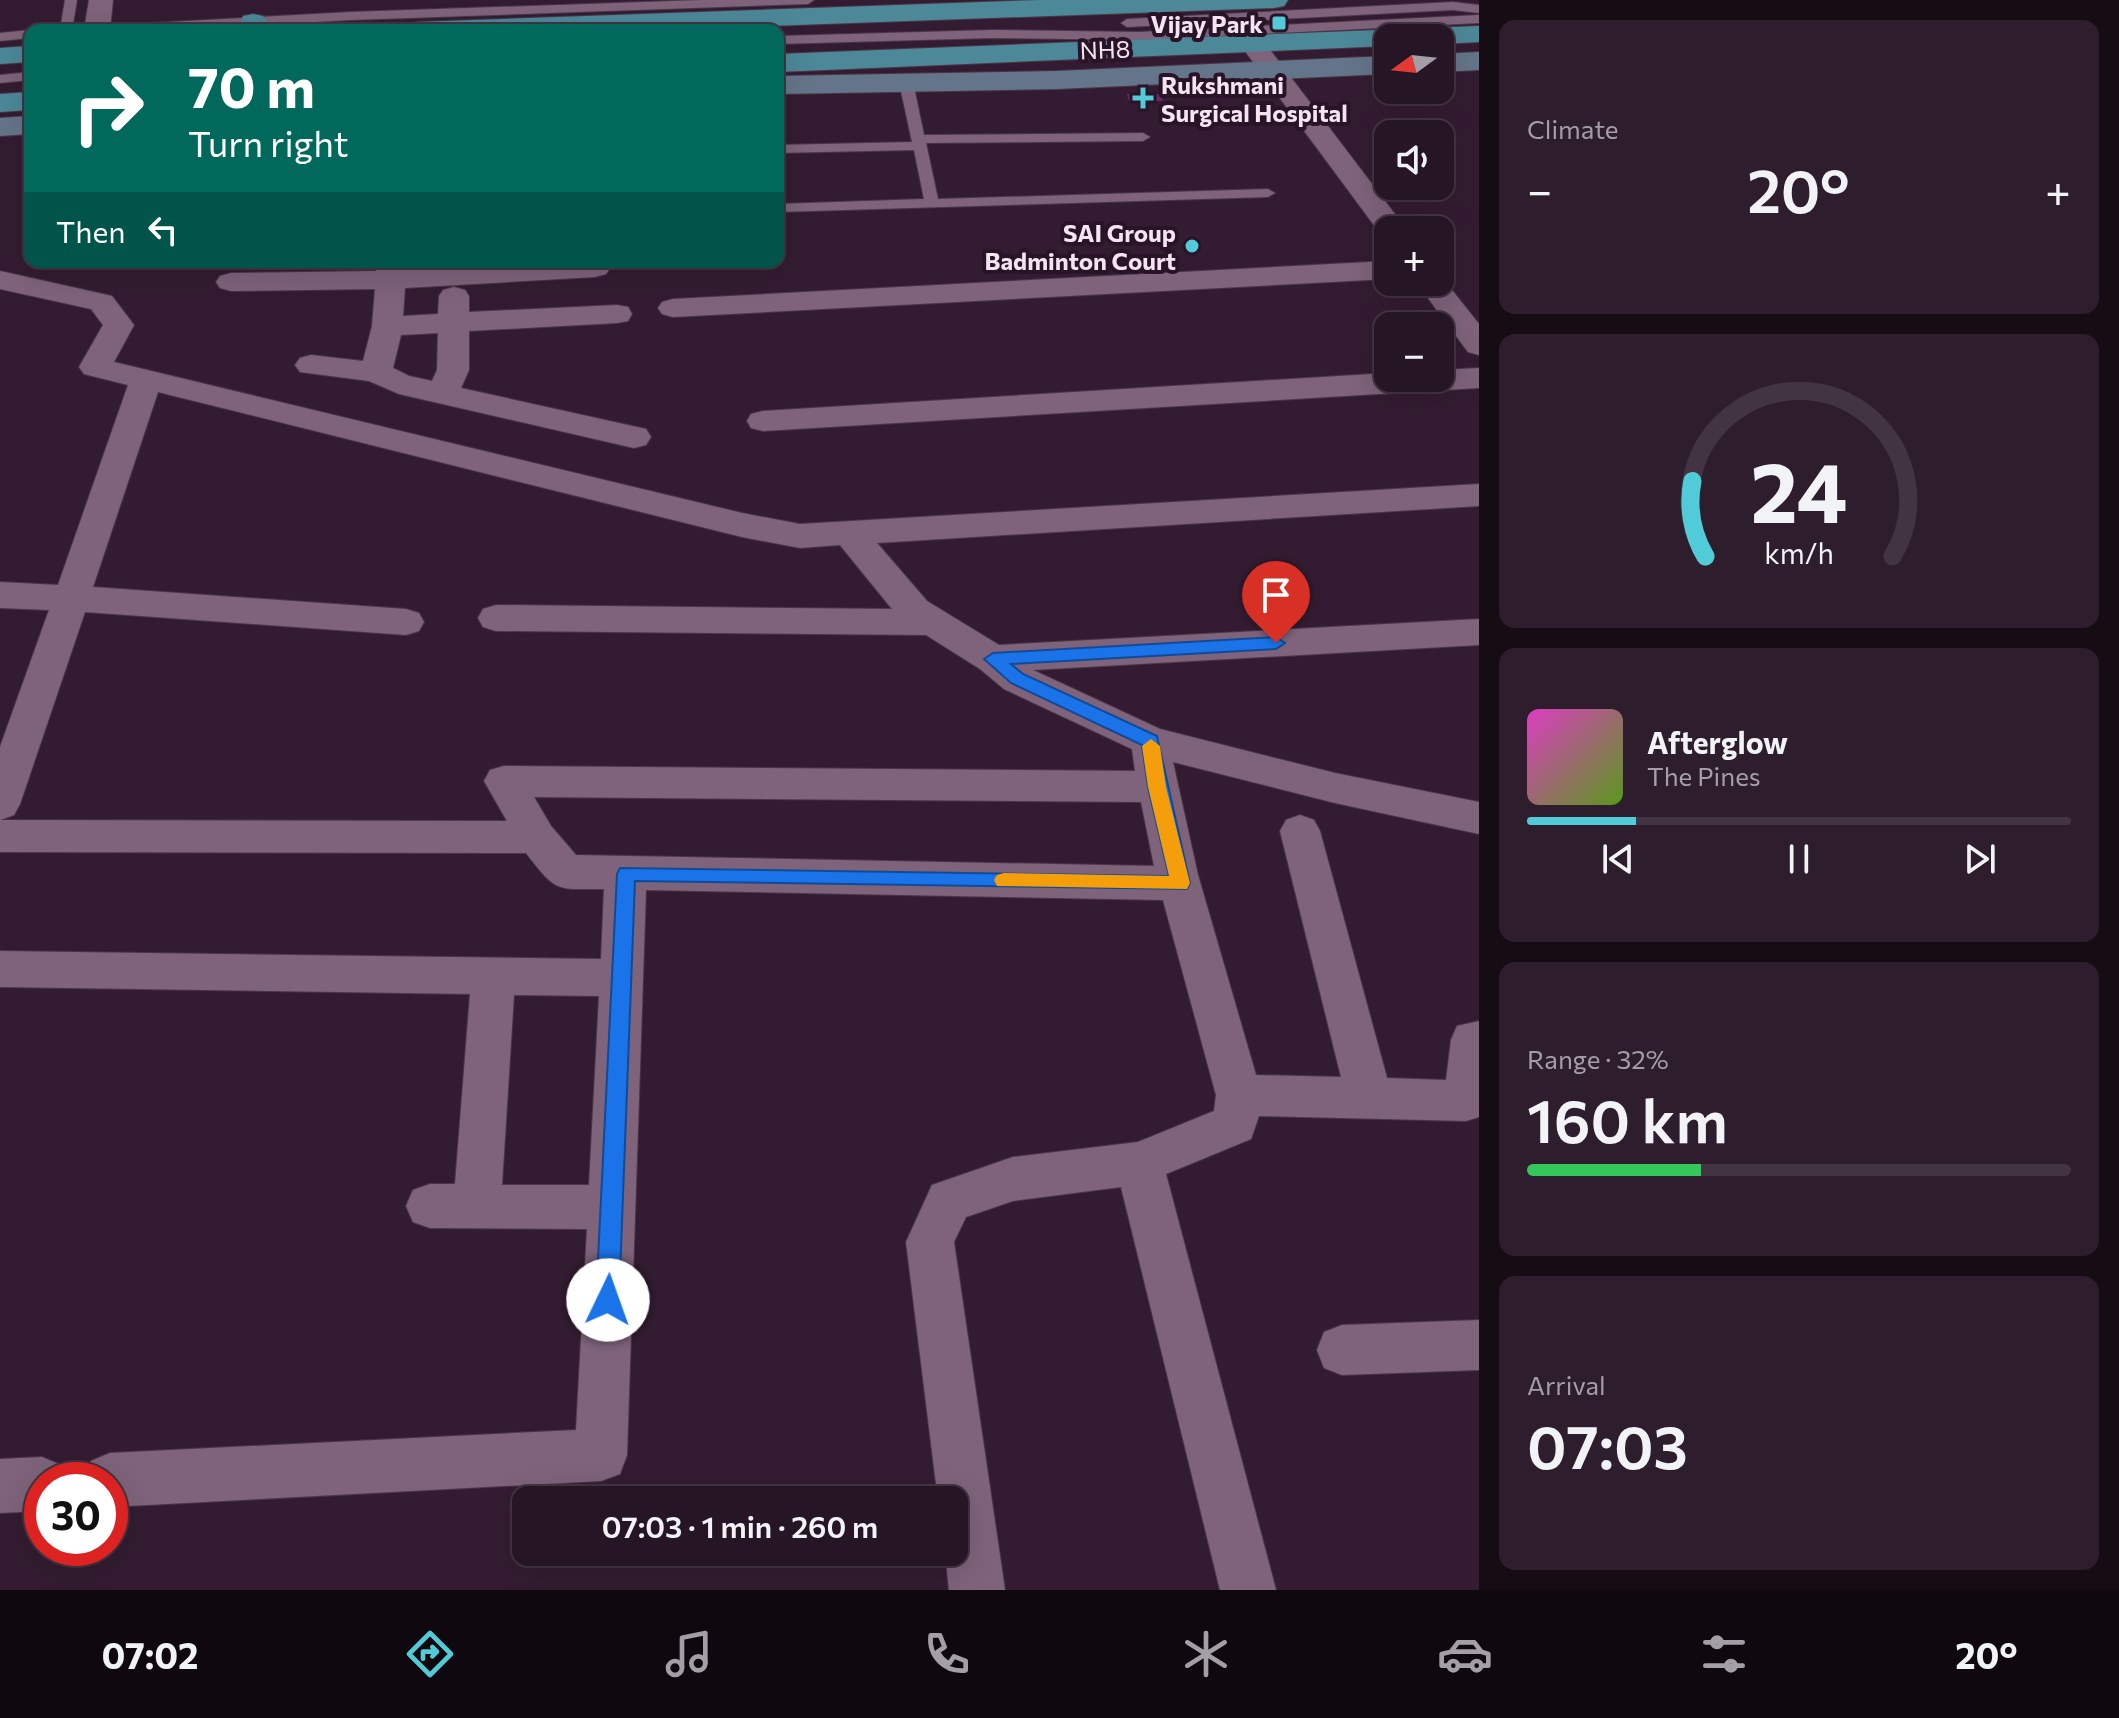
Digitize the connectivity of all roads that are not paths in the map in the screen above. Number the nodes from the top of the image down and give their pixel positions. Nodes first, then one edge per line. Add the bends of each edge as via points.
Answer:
1 (71, 0) edge
2 (101, 0) edge
3 (808, 0) edge
4 (1274, 0) edge
5 (1479, 9) edge
6 (1479, 19) edge
7 (67, 24) edge
8 (97, 24) edge
9 (295, 24) edge
10 (589, 24) edge
11 (992, 34) junction
12 (1479, 34) edge
13 (24, 35) edge
14 (0, 37) edge
15 (784, 40) edge
16 (1252, 43) junction
17 (24, 54) edge
18 (0, 56) edge
19 (1479, 61) edge
20 (1454, 62) edge
21 (784, 63) edge
22 (1374, 66) edge
23 (1272, 71) junction
24 (24, 77) edge
25 (0, 79) edge
26 (906, 82) junction
27 (784, 85) edge
28 (24, 101) edge
29 (0, 103) edge
30 (24, 125) edge
31 (0, 127) edge
32 (1143, 137) dead end
33 (919, 142) junction
34 (784, 149) edge
35 (1268, 193) dead end
36 (932, 203) junction
37 (784, 208) edge
38 (1381, 216) edge
39 (595, 268) dead end
40 (392, 271) edge
41 (1374, 271) edge
42 (454, 276) junction
43 (0, 280) edge
44 (231, 282) dead end
45 (1442, 296) edge
46 (673, 308) dead end
47 (617, 314) dead end
48 (453, 323) junction
49 (387, 326) junction
50 (1479, 345) edge
51 (311, 365) dead end
52 (376, 372) junction
53 (1479, 378) edge
54 (146, 380) junction
55 (442, 394) junction
56 (763, 421) dead end
57 (634, 437) dead end
58 (1479, 495) edge
59 (850, 534) junction
60 (0, 595) edge
61 (71, 598) junction
62 (496, 618) dead end
63 (406, 622) dead end
64 (934, 622) junction
65 (1479, 632) edge
66 (993, 659) junction
67 (1150, 741) junction
68 (1157, 787) junction
69 (0, 804) edge
70 (1479, 818) edge
71 (1300, 831) dead end
72 (0, 836) edge
73 (537, 837) junction
74 (626, 874) junction
75 (1180, 883) junction
76 (0, 969) edge
77 (493, 976) junction
78 (622, 978) junction
79 (1479, 1040) edge
80 (1239, 1095) junction
81 (1369, 1098) junction
82 (1139, 1163) junction
83 (430, 1206) dead end
84 (477, 1207) junction
85 (612, 1207) junction
86 (1479, 1345) edge
87 (1342, 1350) dead end
88 (128, 1479) edge
89 (24, 1485) edge
90 (0, 1486) edge
91 (977, 1590) edge
92 (1248, 1590) edge

1 - 7 lane
2 - 8 street
3 - 9 lane
4 - 10 main road, NH8
5 - 11 lane via 1158,21
6 - 11 lane via 1139,36
11 - 15 lane
12 - 16 main road, NH8
13 - 14 lane
16 - 21 main road, NH8
16 - 23 street
17 - 18 main road
19 - 20 street
22 - 23 street
23 - 26 street
23 - 38 street
24 - 25 lane
26 - 27 street
26 - 33 lane
28 - 29 main road
30 - 31 street
32 - 33 lane
33 - 34 lane
33 - 36 lane
35 - 36 lane
36 - 37 lane
39 - 42 street
40 - 42 street
40 - 44 street
40 - 49 street
41 - 46 street
42 - 48 street
43 - 54 street via 101,302 119,325 95,367
45 - 50 street
47 - 48 street
48 - 49 street
48 - 55 street via 453,370
49 - 52 street
51 - 52 street
52 - 55 street via 399,384
53 - 56 street
54 - 59 street via 742,525 800,536
54 - 61 street
55 - 57 street
58 - 59 street
59 - 64 street via 914,610
60 - 61 street
61 - 63 street
61 - 69 street
62 - 64 street
64 - 66 street
65 - 66 street
66 - 67 street via 1017,679
67 - 68 street
67 - 70 street
68 - 73 street via 504,781
68 - 75 street
71 - 81 street
72 - 73 street
73 - 74 street via 565,872
74 - 75 street
74 - 78 street
75 - 80 street
76 - 77 street
77 - 78 street
77 - 84 street
78 - 85 street
79 - 81 street via 1473,1040 1466,1101
80 - 81 street
80 - 82 street via 1235,1124
82 - 91 street via 1013,1179 949,1201 930,1242
82 - 92 street
83 - 84 street
84 - 85 street
85 - 88 street via 601,1455
86 - 87 street
89 - 90 street

